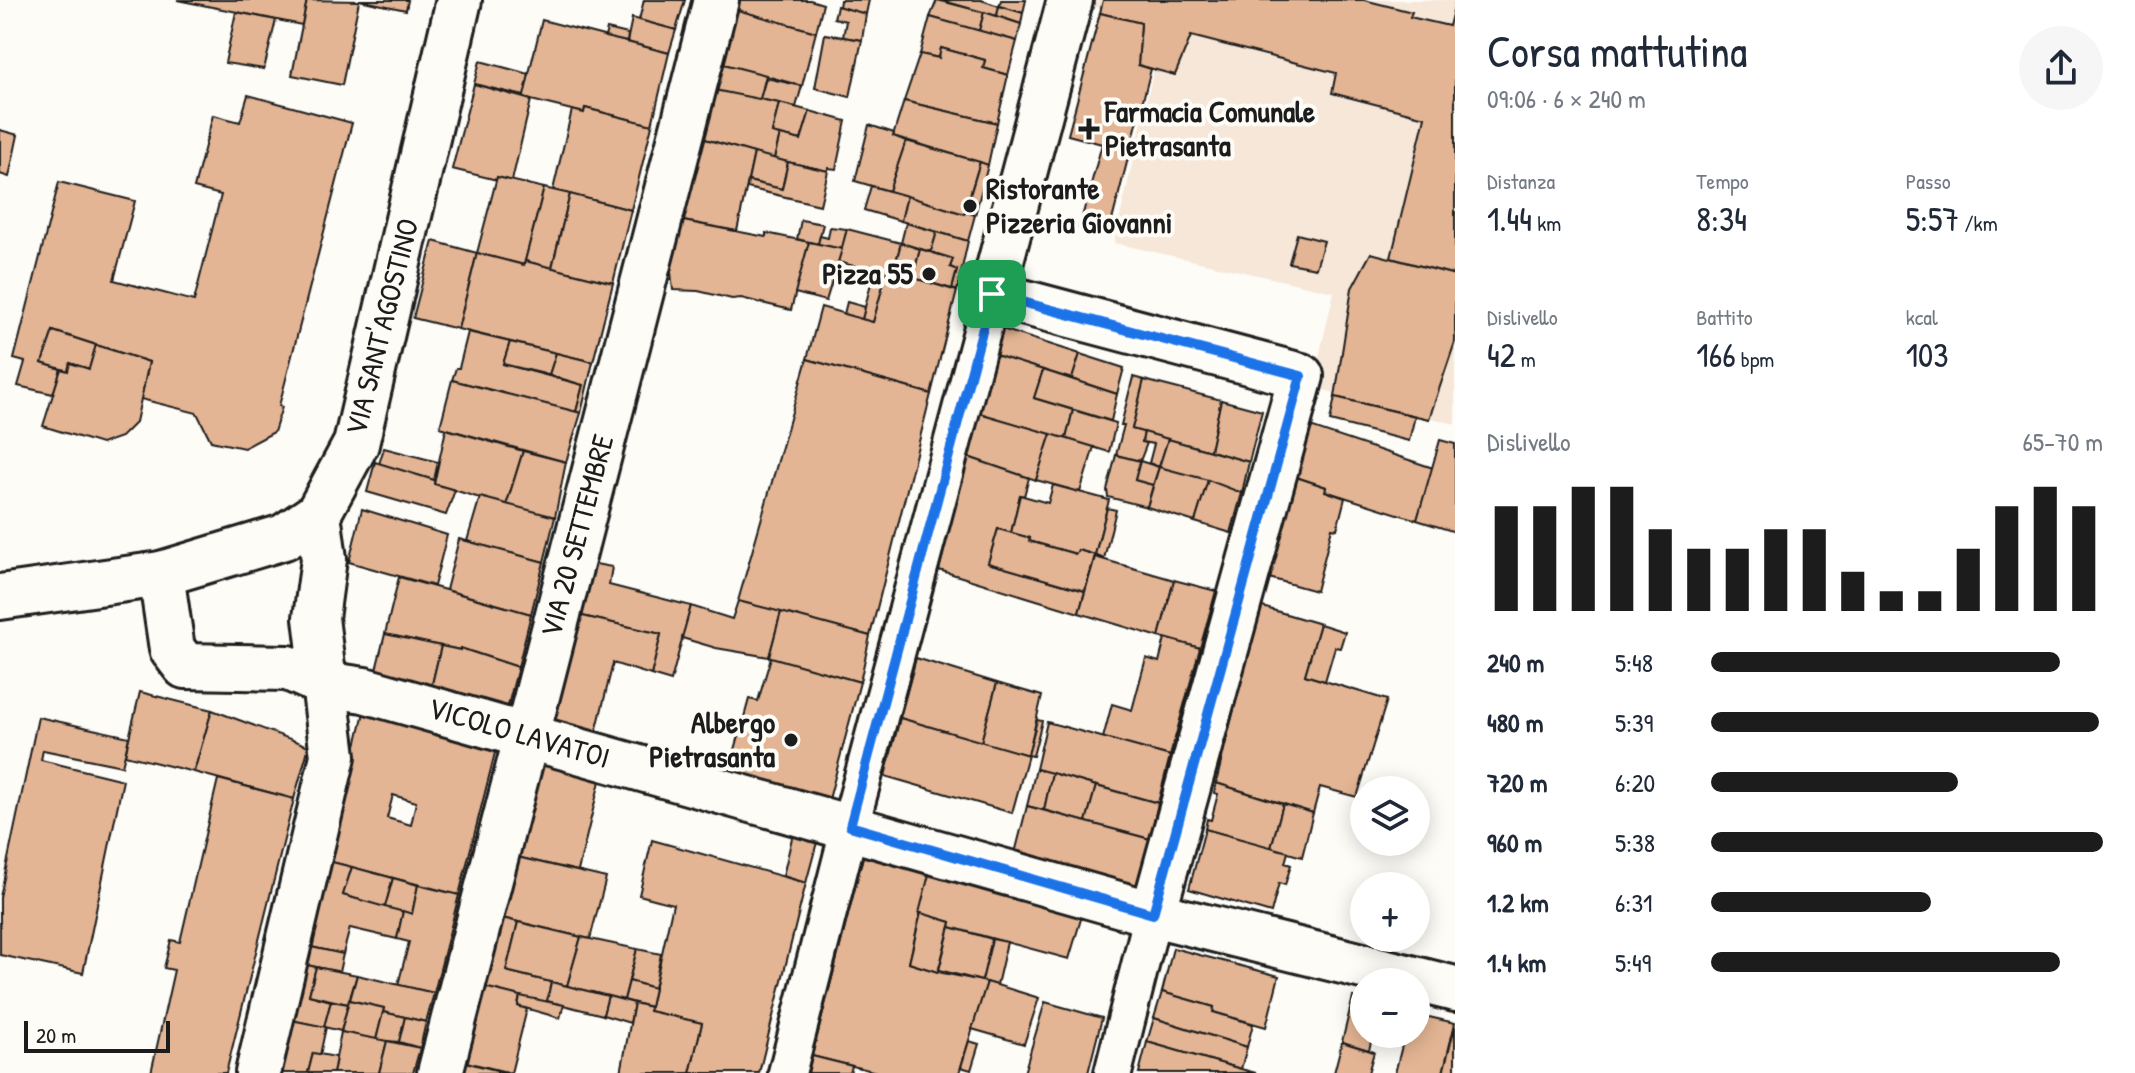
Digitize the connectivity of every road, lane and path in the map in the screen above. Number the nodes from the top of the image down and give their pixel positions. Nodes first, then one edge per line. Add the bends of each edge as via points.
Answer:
1 (459, 0) edge
2 (716, 0) edge
3 (1070, 0) edge
4 (992, 294) junction
5 (318, 514) junction
6 (161, 574) junction
7 (0, 597) edge
8 (324, 684) junction
9 (525, 735) junction
10 (850, 826) junction
11 (1153, 914) junction
12 (1455, 989) edge
13 (258, 1073) edge
14 (440, 1073) edge
15 (787, 1073) edge
16 (1113, 1073) edge

1 - 5 street, VIA SANT'AGOSTINO via 356,444
2 - 9 street, VIA 20 SETTEMBRE
3 - 4 street
4 - 10 street
4 - 11 street via 1301,376
5 - 6 street via 284,537
5 - 8 street via 324,559 316,618
6 - 7 street
6 - 8 street, VICOLO LAVATOI via 172,649 185,666 288,668
8 - 9 street, VICOLO LAVATOI via 364,690
8 - 13 street via 333,756
9 - 10 street, VICOLO LAVATOI
9 - 14 street, VIA 20 SETTEMBRE
10 - 11 street, VICOLO LAVATOI
10 - 15 street
11 - 12 street, VICOLO LAVATOI
11 - 16 street

